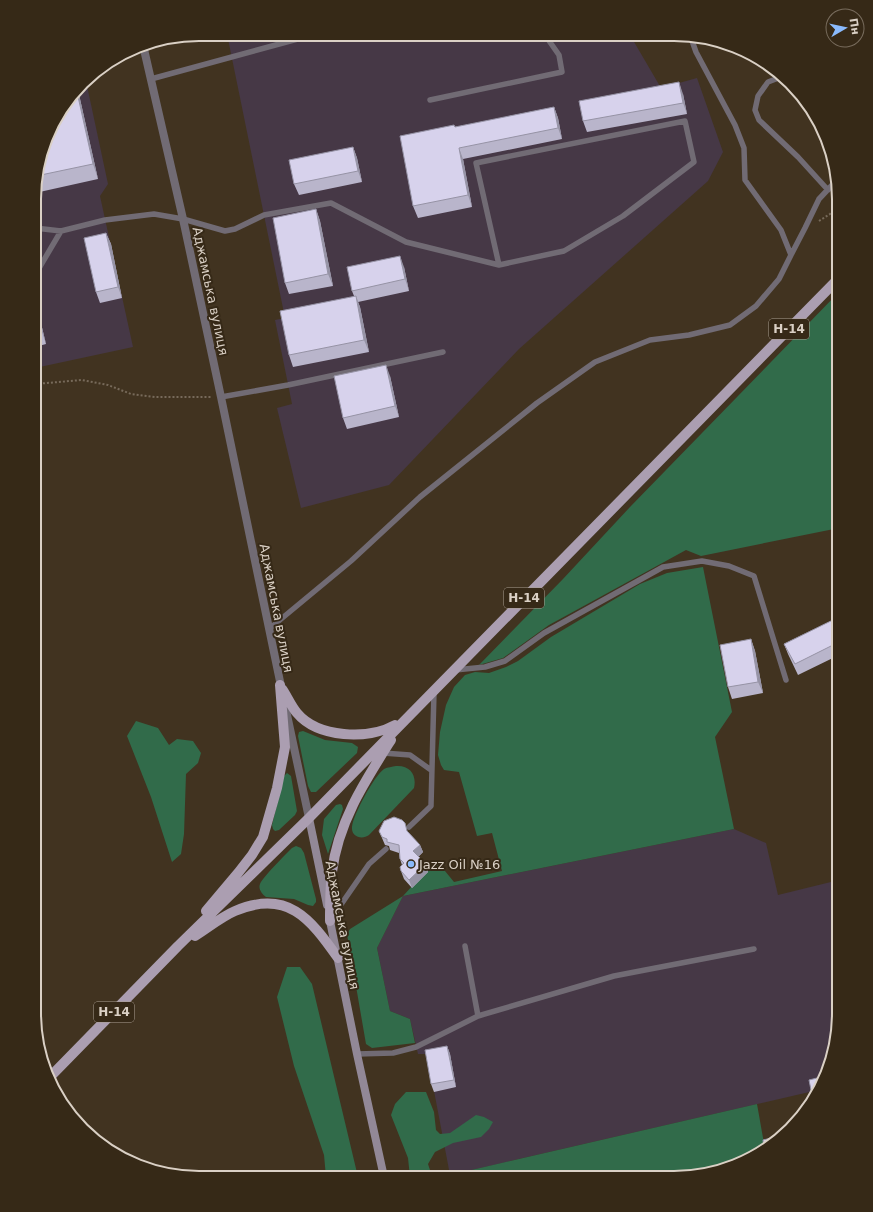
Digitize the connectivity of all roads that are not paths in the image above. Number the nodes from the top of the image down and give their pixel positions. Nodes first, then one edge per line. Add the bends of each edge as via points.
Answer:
1 (290, 41) edge
2 (549, 41) edge
3 (692, 42) edge
4 (144, 51) edge
5 (151, 79) junction
6 (776, 79) edge
7 (430, 100) dead end
8 (832, 186) edge
9 (828, 190) junction
10 (183, 219) junction
11 (41, 229) edge
12 (61, 231) junction
13 (791, 255) junction
14 (41, 265) edge
15 (499, 265) junction
16 (832, 285) edge
17 (443, 352) dead end
18 (221, 397) junction
19 (269, 629) junction
20 (452, 670) junction
21 (786, 680) dead end
22 (280, 685) junction
23 (434, 690) junction
24 (403, 721) junction
25 (383, 753) junction
26 (431, 770) junction
27 (309, 818) junction
28 (409, 827) dead end
29 (386, 849) edge
30 (330, 921) junction
31 (178, 946) junction
32 (465, 946) dead end
33 (754, 949) dead end
34 (338, 958) junction
35 (478, 1016) junction
36 (357, 1054) junction
37 (53, 1074) edge
38 (383, 1171) edge

1 - 5 lane
2 - 7 lane via 559,55 562,72
3 - 13 lane via 744,148 746,180 782,230
4 - 5 street, Аджамська вулиця
5 - 10 street, Аджамська вулиця
6 - 9 lane via 768,82 758,96 755,110 759,120
8 - 9 lane
9 - 13 lane via 819,199
10 - 12 lane via 154,214 105,220
10 - 15 lane via 225,231 264,215 331,202 406,242
10 - 18 street, Аджамська вулиця
11 - 12 lane
12 - 14 lane
13 - 19 lane via 779,279 756,306 730,325 689,335 650,340 595,362 537,403 420,497 351,561
15 - 15 lane via 476,163 685,122 694,162 623,216 564,251
16 - 20 main road, Н-14
17 - 18 lane
18 - 19 street, Аджамська вулиця
19 - 22 street, Аджамська вулиця
20 - 21 lane via 505,661 544,633 663,567 702,561 729,566 754,576
20 - 23 main road, Н-14
22 - 24 main road via 297,713 314,726 327,730 353,735 366,734 388,729
22 - 27 street, Аджамська вулиця
22 - 31 main road via 285,747 263,837 238,873
23 - 24 main road, Н-14
23 - 26 lane
24 - 25 main road
24 - 27 main road, Н-14
25 - 26 lane via 410,755
25 - 30 main road via 343,825 332,872
26 - 28 lane via 431,806
27 - 30 main road, Аджамська вулиця
27 - 31 main road, Н-14
29 - 30 lane via 369,864
30 - 34 main road, Аджамська вулиця
31 - 34 main road via 233,912 254,905 269,904 295,910 323,937
31 - 37 main road, Н-14
32 - 35 lane
33 - 35 lane via 614,976
34 - 36 main road, Аджамська вулиця
35 - 36 lane via 416,1047 393,1053
36 - 38 main road, Аджамська вулиця

